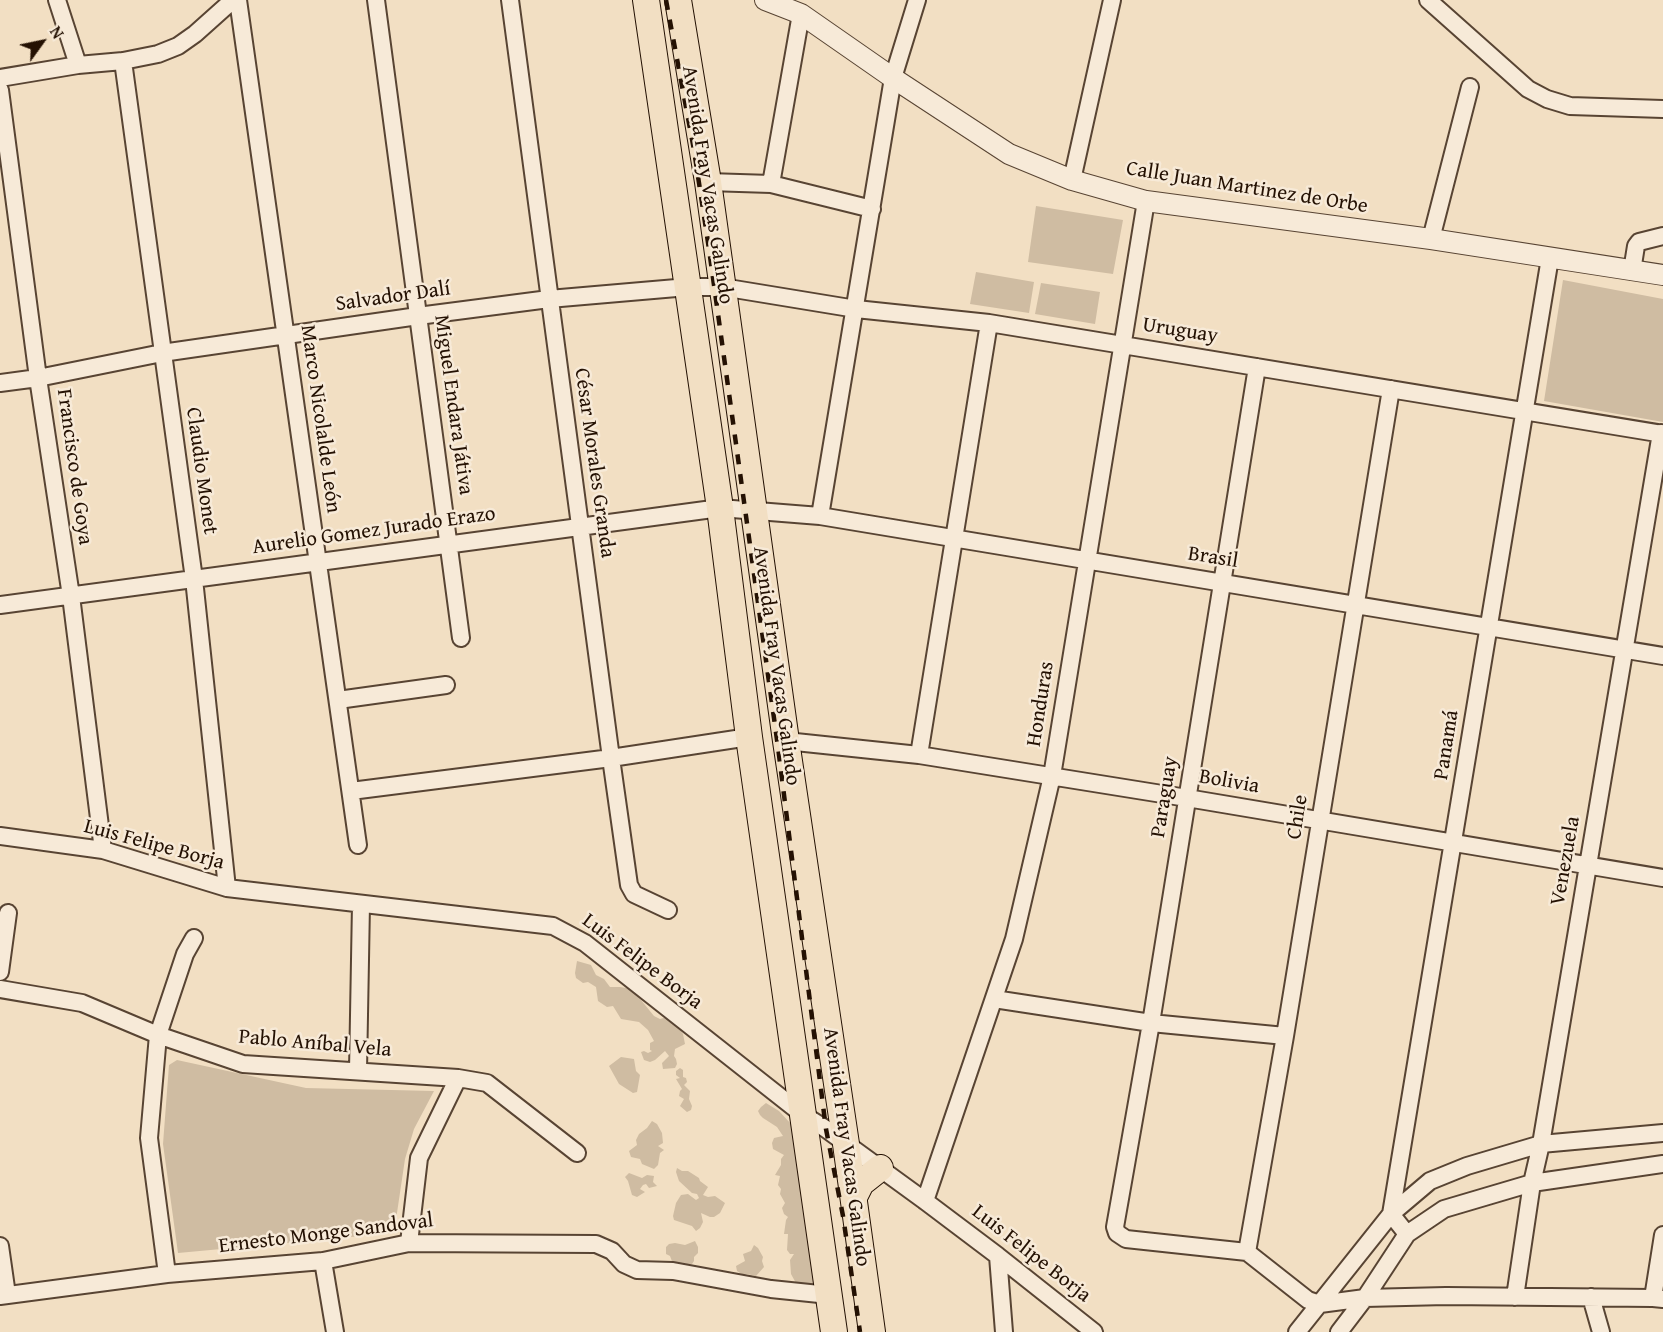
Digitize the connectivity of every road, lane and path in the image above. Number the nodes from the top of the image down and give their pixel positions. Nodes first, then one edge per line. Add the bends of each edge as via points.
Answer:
1 (57, 0) edge
2 (233, 0) edge
3 (238, 0) edge
4 (376, 0) edge
5 (510, 0) edge
6 (646, 0) edge
7 (678, 0) edge
8 (765, 0) edge
9 (916, 0) edge
10 (1112, 0) edge
11 (1428, 0) edge
12 (801, 14) junction
13 (123, 61) junction
14 (78, 65) junction
15 (0, 78) edge
16 (893, 78) junction
17 (1470, 87) dead end
18 (0, 90) edge
19 (1663, 109) edge
20 (1072, 180) junction
21 (708, 182) junction
22 (771, 184) junction
23 (1146, 201) junction
24 (872, 208) junction
25 (1663, 236) edge
26 (1431, 239) junction
27 (1550, 258) junction
28 (1632, 271) junction
29 (1663, 275) edge
30 (688, 287) junction
31 (722, 287) junction
32 (549, 299) junction
33 (856, 309) junction
34 (418, 316) junction
35 (989, 322) junction
36 (286, 336) junction
37 (1124, 345) junction
38 (162, 353) junction
39 (1257, 367) junction
40 (38, 378) junction
41 (0, 383) edge
42 (1391, 389) junction
43 (1525, 411) junction
44 (1662, 433) edge
45 (720, 508) junction
46 (754, 510) junction
47 (820, 516) junction
48 (579, 526) junction
49 (954, 538) junction
50 (449, 544) junction
51 (1088, 561) junction
52 (318, 562) junction
53 (194, 579) junction
54 (1222, 583) junction
55 (71, 596) junction
56 (0, 605) edge
57 (1356, 605) junction
58 (1490, 627) junction
59 (461, 638) dead end
60 (1625, 650) junction
61 (1663, 656) edge
62 (446, 685) dead end
63 (338, 700) junction
64 (749, 737) junction
65 (786, 741) junction
66 (919, 755) junction
67 (611, 758) junction
68 (1052, 776) junction
69 (351, 791) junction
70 (1187, 798) junction
71 (1320, 820) junction
72 (0, 836) edge
73 (1454, 843) junction
74 (358, 845) dead end
75 (103, 850) junction
76 (1588, 865) junction
77 (1663, 878) edge
78 (227, 888) junction
79 (361, 904) junction
80 (668, 910) dead end
81 (8, 913) dead end
82 (194, 938) dead end
83 (0, 972) edge
84 (0, 989) edge
85 (994, 999) junction
86 (1151, 1023) junction
87 (158, 1035) junction
88 (1285, 1036) junction
89 (358, 1071) junction
90 (458, 1078) junction
91 (802, 1114) junction
92 (1663, 1133) edge
93 (846, 1144) junction
94 (1541, 1144) junction
95 (577, 1154) dead end
96 (1663, 1164) edge
97 (880, 1168) junction
98 (1532, 1184) junction
99 (854, 1197) junction
100 (925, 1201) junction
101 (1391, 1214) junction
102 (1407, 1234) junction
103 (1663, 1235) edge
104 (409, 1243) junction
105 (0, 1246) edge
106 (1247, 1252) junction
107 (998, 1256) junction
108 (323, 1261) junction
109 (167, 1274) junction
110 (3, 1295) edge
111 (829, 1295) junction
112 (1515, 1297) junction
113 (1591, 1297) junction
114 (1365, 1298) junction
115 (1658, 1299) edge
116 (1320, 1304) junction
117 (335, 1332) edge
118 (834, 1332) edge
119 (872, 1332) edge
120 (1004, 1332) edge
121 (1094, 1332) edge
122 (1297, 1332) edge
123 (1339, 1332) edge
124 (1601, 1332) edge

1 - 14 street
2 - 13 street via 178,46
3 - 36 street, Marco Nicolalde León
4 - 34 street, Miguel Endara Játiva
5 - 32 street, César Morales Granda
6 - 30 main road, Avenida Fray Vacas Galindo
7 - 21 main road, Avenida Fray Vacas Galindo
8 - 12 street, Calle Juan Martinez de Orbe
9 - 16 street
10 - 20 street
11 - 19 street via 1528,89 1547,99 1570,106
12 - 16 street, Calle Juan Martinez de Orbe
12 - 22 street
13 - 14 street
13 - 38 street, Claudio Monet
14 - 15 street
16 - 20 street, Calle Juan Martinez de Orbe via 1009,154
16 - 24 street
17 - 26 street
18 - 40 street, Francisco de Goya
20 - 23 street, Calle Juan Martinez de Orbe
21 - 22 street
21 - 31 main road, Avenida Fray Vacas Galindo
22 - 24 street
23 - 26 street, Calle Juan Martinez de Orbe
23 - 37 street, Honduras
24 - 33 street
25 - 28 street via 1639,242
26 - 27 street, Calle Juan Martinez de Orbe
27 - 28 street, Calle Juan Martinez de Orbe
27 - 43 street, Panamá
28 - 29 street, Calle Juan Martinez de Orbe
30 - 31 street, Uruguay
30 - 32 street, Salvador Dalí
30 - 45 main road, Avenida Fray Vacas Galindo
31 - 33 street, Uruguay
31 - 46 main road, Avenida Fray Vacas Galindo
32 - 34 street, Salvador Dalí
32 - 48 street, César Morales Granda
33 - 35 street, Uruguay
33 - 47 street
34 - 36 street, Salvador Dalí
34 - 50 street, Miguel Endara Játiva
35 - 37 street, Uruguay
35 - 49 street
36 - 38 street, Salvador Dalí
36 - 52 street, Marco Nicolalde León
37 - 39 street, Uruguay
37 - 51 street, Honduras
38 - 40 street, Salvador Dalí
38 - 53 street, Claudio Monet
39 - 42 street, Uruguay
39 - 54 street, Paraguay
40 - 41 street, Salvador Dalí
40 - 55 street, Francisco de Goya
42 - 43 street, Uruguay
42 - 57 street, Chile
43 - 44 street, Uruguay
43 - 58 street, Panamá
44 - 60 street, Venezuela
45 - 46 street, Aurelio Gomez Jurado Erazo
45 - 48 street, Aurelio Gomez Jurado Erazo
45 - 64 main road, Avenida Fray Vacas Galindo
46 - 47 street, Brasil
46 - 65 main road, Avenida Fray Vacas Galindo
47 - 49 street, Brasil
48 - 50 street, Aurelio Gomez Jurado Erazo
48 - 67 street, César Morales Granda
49 - 51 street, Brasil
49 - 66 street
50 - 52 street, Aurelio Gomez Jurado Erazo
50 - 59 street, Miguel Endara Játiva
51 - 54 street, Brasil
51 - 68 street, Honduras
52 - 53 street, Aurelio Gomez Jurado Erazo
52 - 63 street, Marco Nicolalde León
53 - 55 street, Aurelio Gomez Jurado Erazo
53 - 78 street, Claudio Monet
54 - 57 street, Brasil
54 - 70 street, Paraguay
55 - 56 street, Aurelio Gomez Jurado Erazo
55 - 75 street, Francisco de Goya
57 - 58 street, Brasil
57 - 71 street, Chile
58 - 60 street, Brasil
58 - 73 street, Panamá
60 - 61 street, Brasil
60 - 76 street, Venezuela
62 - 63 street
63 - 69 street, Marco Nicolalde León
64 - 67 street
64 - 91 main road, Avenida Fray Vacas Galindo
65 - 66 street, Bolivia
65 - 93 main road, Avenida Fray Vacas Galindo
66 - 68 street, Bolivia
67 - 69 street
67 - 80 street, César Morales Granda via 629,885 634,894
68 - 70 street, Bolivia
68 - 85 street, Honduras via 1014,939
69 - 74 street, Marco Nicolalde León
70 - 71 street, Bolivia
70 - 86 street, Paraguay
71 - 73 street, Bolivia
71 - 88 street, Chile
72 - 75 street, Luis Felipe Borja
73 - 76 street, Bolivia
73 - 101 street, Panamá
75 - 78 street, Luis Felipe Borja
76 - 77 street, Bolivia
76 - 94 street, Venezuela
78 - 79 street, Luis Felipe Borja
79 - 89 street
79 - 91 street, Luis Felipe Borja via 553,926 585,943
81 - 83 street
82 - 87 street
84 - 87 street, Pablo Aníbal Vela via 82,1003
85 - 86 street
85 - 100 street, Honduras
86 - 88 street
86 - 106 street, Paraguay via 1114,1227 1126,1239
87 - 89 street, Pablo Aníbal Vela via 243,1064
87 - 109 street via 149,1138
88 - 106 street, Chile
89 - 90 street, Pablo Aníbal Vela
90 - 95 street, Pablo Aníbal Vela via 487,1083
90 - 104 street via 419,1158
91 - 93 street, Luis Felipe Borja
91 - 111 main road, Avenida Fray Vacas Galindo
92 - 94 street
93 - 97 street, Luis Felipe Borja
93 - 99 main road, Avenida Fray Vacas Galindo
94 - 98 street, Venezuela
94 - 101 street via 1430,1181
96 - 98 street
97 - 99 main road via 861,1183
97 - 100 street, Luis Felipe Borja
98 - 102 street via 1444,1209
98 - 112 street, Venezuela
99 - 119 main road, Avenida Fray Vacas Galindo
100 - 107 street, Luis Felipe Borja
101 - 102 street
101 - 116 street
102 - 114 street
103 - 115 street
104 - 108 street, Ernesto Monge Sandoval
104 - 111 street, Ernesto Monge Sandoval via 596,1244 637,1270 673,1271
105 - 110 street
106 - 116 street via 1308,1300
107 - 120 street
107 - 121 street, Luis Felipe Borja
108 - 109 street, Ernesto Monge Sandoval
108 - 117 street
109 - 110 street, Ernesto Monge Sandoval
111 - 118 main road, Avenida Fray Vacas Galindo
112 - 113 street
112 - 114 street
113 - 115 street
113 - 124 street
114 - 116 street
114 - 123 street
116 - 122 street

